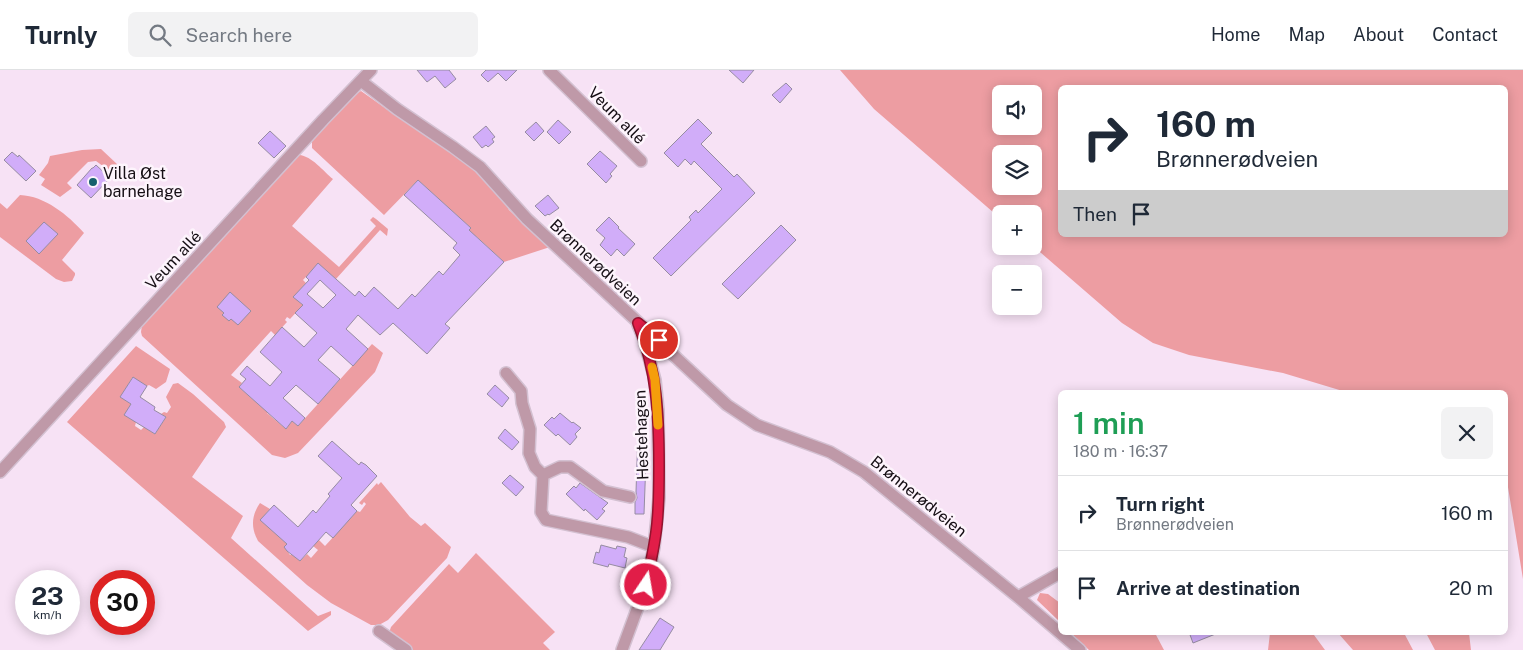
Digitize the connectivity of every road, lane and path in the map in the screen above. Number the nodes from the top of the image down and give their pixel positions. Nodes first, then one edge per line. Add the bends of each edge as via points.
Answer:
1 (371, 70) edge
2 (548, 70) edge
3 (361, 81) junction
4 (641, 161) dead end
5 (638, 323) junction
6 (506, 373) dead end
7 (0, 472) edge
8 (543, 475) junction
9 (630, 497) dead end
10 (654, 547) junction
11 (1058, 574) edge
12 (1018, 597) junction
13 (379, 631) dead end
14 (1058, 631) edge
15 (1062, 635) edge
16 (406, 650) edge
17 (622, 650) edge
18 (1080, 650) edge

1 - 3 street, Veum allé
2 - 4 street, Veum allé
3 - 5 street, Brønnerødveien via 480,167 526,218
3 - 7 street, Veum allé
5 - 10 street, Hestehagen via 655,380 658,410 659,498
5 - 12 street, Brønnerødveien via 743,417 847,461
6 - 8 street via 521,391 530,429 529,454
8 - 9 street, Hestehagen via 560,467 570,467 603,491
8 - 10 street via 541,512 546,520 628,537
10 - 17 street, Hestehagen via 646,585
11 - 12 street
12 - 14 street, Brønnerødveien
13 - 16 street
15 - 18 street, Brønnerødveien

